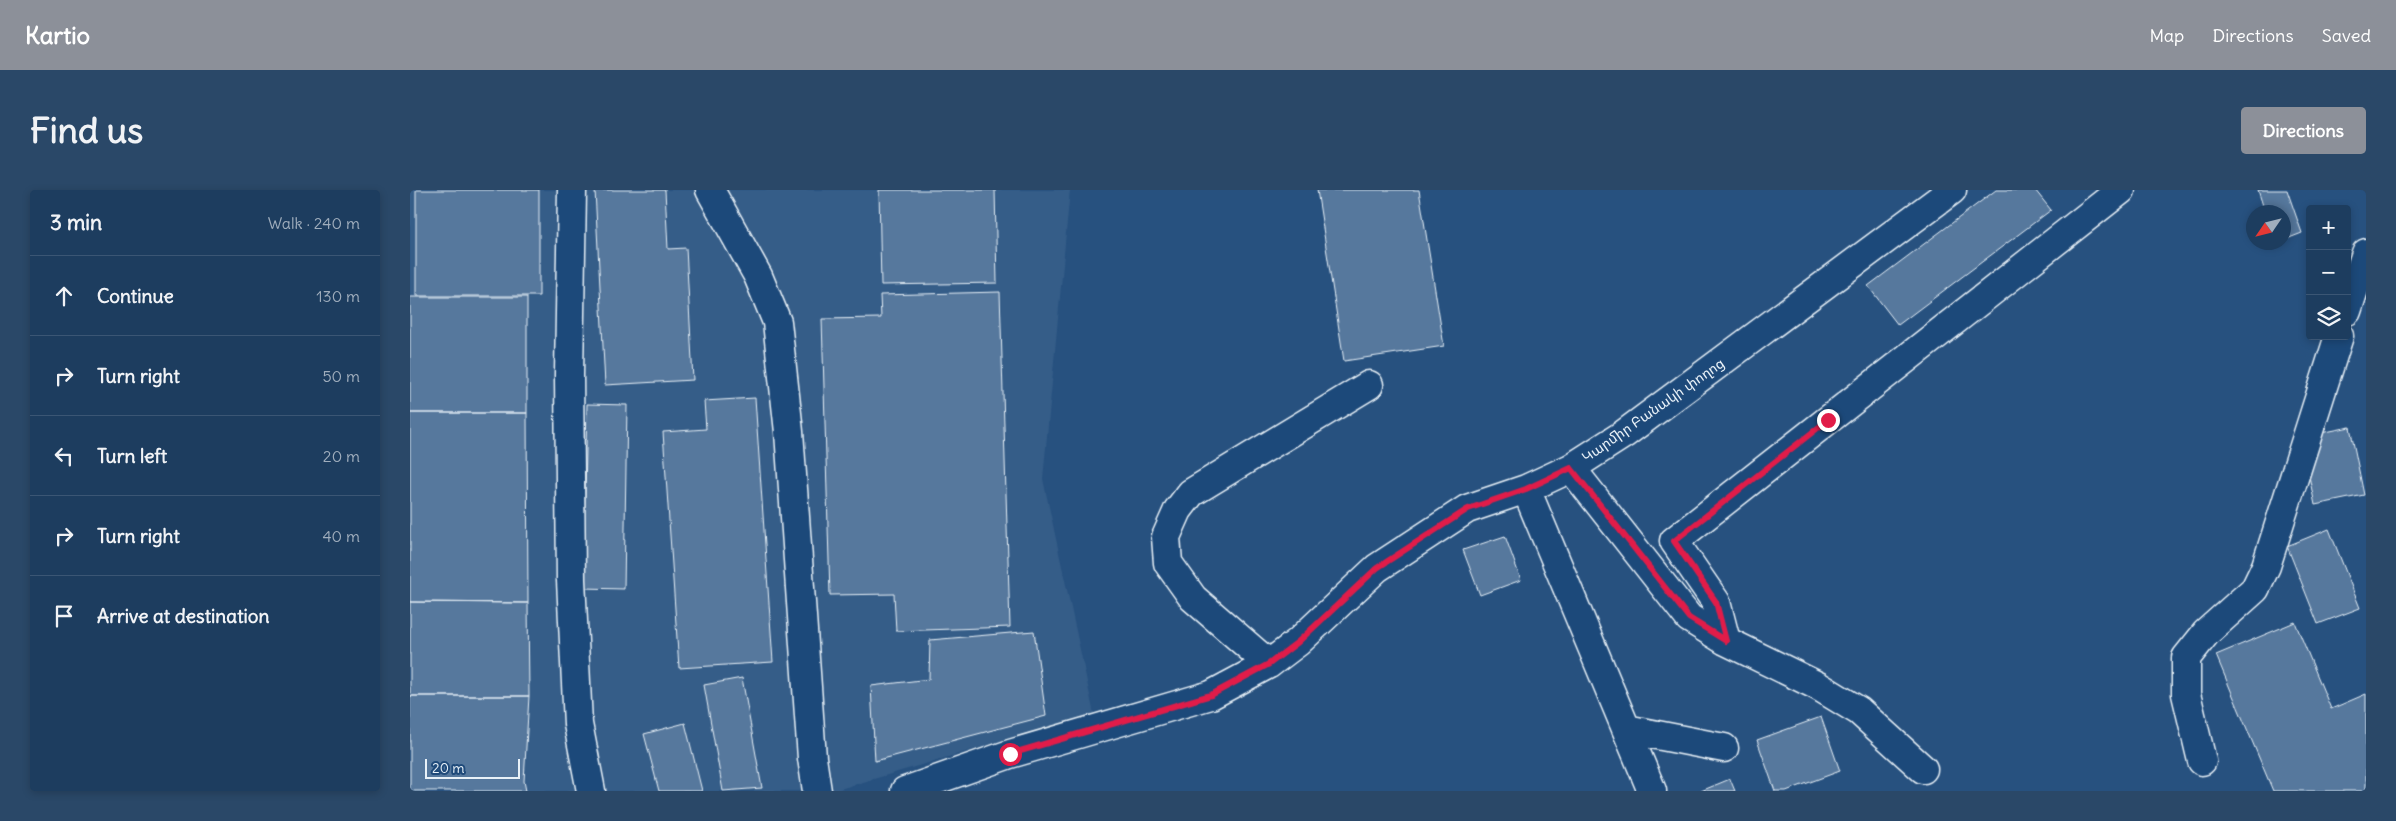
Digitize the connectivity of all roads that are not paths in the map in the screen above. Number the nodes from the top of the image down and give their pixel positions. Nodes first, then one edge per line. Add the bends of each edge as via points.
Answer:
1 (572, 190) edge
2 (710, 190) edge
3 (1952, 190) edge
4 (2121, 190) edge
5 (2366, 252) edge
6 (2351, 299) edge
7 (2338, 340) edge
8 (1369, 385) dead end
9 (1571, 468) junction
10 (1526, 489) junction
11 (1726, 641) junction
12 (1269, 664) junction
13 (1626, 728) junction
14 (1724, 748) dead end
15 (2202, 762) dead end
16 (1923, 768) dead end
17 (591, 791) edge
18 (816, 791) edge
19 (905, 791) edge
20 (1652, 791) edge

1 - 17 street via 569,375 571,580 578,724
2 - 18 street via 758,276 777,322 789,432
3 - 9 street, Կարմիր Բանակի փողոց via 1624,434
4 - 11 street via 1674,541 1716,602
5 - 6 street
7 - 15 street via 2266,566 2255,589 2206,633 2186,658 2186,694
8 - 12 street via 1191,493 1178,510 1166,537 1168,563 1193,598
9 - 10 street, Կարմիր Բանակի փողոց
9 - 11 street via 1689,618
10 - 12 street, Կարմիր Բանակի փողոց via 1468,509 1377,568 1298,642
10 - 13 street
11 - 16 street via 1818,686 1859,711
12 - 19 street, Կարմիր Բանակի փողոց via 1211,695 1010,754
13 - 14 street
13 - 20 street

